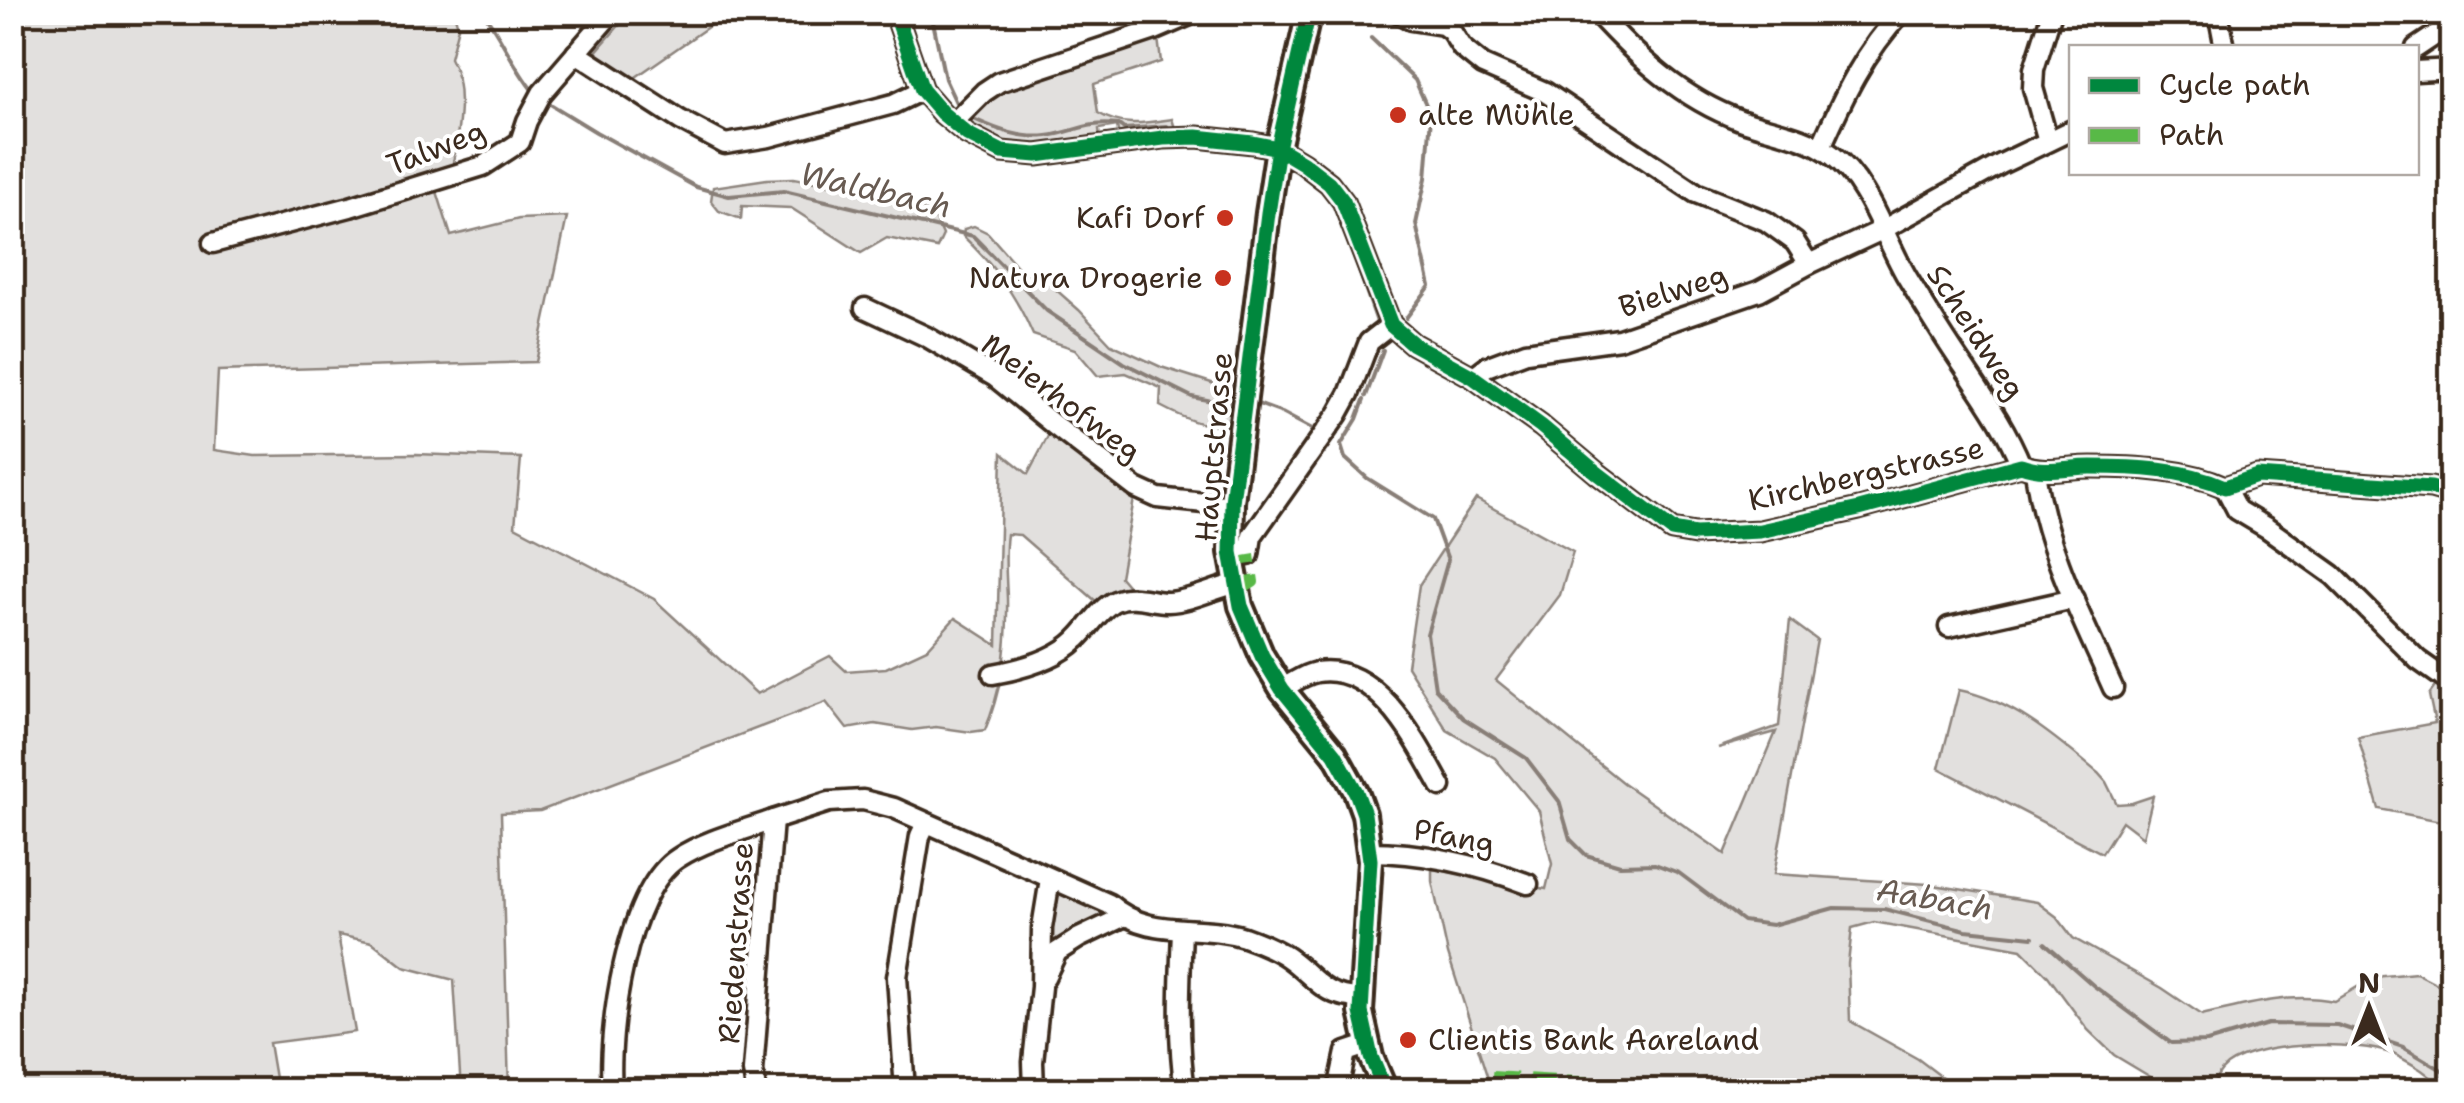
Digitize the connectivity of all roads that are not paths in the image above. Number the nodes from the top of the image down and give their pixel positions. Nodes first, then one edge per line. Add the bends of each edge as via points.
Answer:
1 (612, 12) edge
2 (895, 12) edge
3 (1197, 12) edge
4 (1308, 12) edge
5 (1398, 12) edge
6 (1596, 12) edge
7 (1902, 12) edge
8 (2052, 12) edge
9 (2218, 12) edge
10 (2452, 24) edge
11 (2224, 45) edge
12 (2419, 46) edge
13 (576, 53) junction
14 (2452, 70) edge
15 (2419, 71) edge
16 (922, 90) junction
17 (954, 122) junction
18 (2069, 131) edge
19 (2048, 141) junction
20 (1821, 147) junction
21 (1278, 148) junction
22 (1882, 230) junction
23 (213, 243) dead end
24 (1809, 264) junction
25 (866, 308) dead end
26 (1391, 325) junction
27 (1473, 378) junction
28 (2028, 468) junction
29 (2225, 486) junction
30 (2452, 494) edge
31 (1232, 506) junction
32 (1249, 554) dead end
33 (1235, 584) junction
34 (2074, 600) junction
35 (1949, 627) dead end
36 (993, 674) dead end
37 (2452, 684) edge
38 (2112, 688) dead end
39 (1282, 690) junction
40 (1441, 786) dead end
41 (773, 820) junction
42 (926, 823) junction
43 (1369, 852) junction
44 (1050, 879) junction
45 (1528, 884) dead end
46 (1124, 917) junction
47 (1182, 930) junction
48 (1041, 987) junction
49 (1360, 998) junction
50 (1367, 1046) junction
51 (612, 1090) edge
52 (756, 1090) edge
53 (905, 1090) edge
54 (1034, 1090) edge
55 (1185, 1090) edge
56 (1338, 1090) edge
57 (1385, 1090) edge

1 - 13 street, Talweg
2 - 16 street
3 - 17 street via 999,82
4 - 21 street, Hauptstrasse
5 - 24 street via 1443,25 1484,66 1544,92 1696,193 1766,220 1795,242
6 - 20 street via 1645,62 1704,104
7 - 20 street via 1860,65
8 - 19 street via 2033,88
9 - 11 street
10 - 12 street
13 - 16 street via 726,144 893,104
13 - 23 street, Talweg via 542,93 520,142 484,166
14 - 15 street
16 - 17 street
17 - 21 street via 1002,152 1037,156 1164,138
18 - 19 street, Bielweg
19 - 22 street, Bielweg
20 - 22 street, Scheidweg via 1854,177
21 - 26 street via 1343,201
21 - 31 street, Hauptstrasse
22 - 24 street, Bielweg
22 - 28 street, Scheidweg
24 - 27 street, Bielweg via 1759,292 1652,329 1526,352
25 - 31 street, Meierhofweg via 995,377 1136,488 1158,498
26 - 27 street, Kirchbergstrasse
26 - 32 street via 1368,342 1338,414 1252,536
27 - 28 street, Kirchbergstrasse via 1660,522 1695,534 1760,531
28 - 29 street, Kirchbergstrasse via 2157,470
28 - 34 street, Scheidweg
29 - 30 street, Kirchbergstrasse via 2257,476
29 - 37 street via 2237,510 2333,576 2418,660
31 - 33 street, Hauptstrasse
33 - 36 street via 1170,602 1120,599 1074,643
33 - 39 street, Hauptstrasse
34 - 35 street
34 - 38 street, Scheidweg
39 - 40 street via 1316,672 1370,686
39 - 43 street, Hauptstrasse via 1335,754 1356,792
41 - 42 street, Riedenstrasse via 829,802 863,800
41 - 51 street via 677,858 655,880 632,934 612,1024
41 - 52 street, Riedenstrasse
42 - 44 street, Riedenstrasse
42 - 53 street via 897,977
43 - 45 street, Pfang via 1454,862
43 - 49 street, Hauptstrasse
44 - 46 street, Riedenstrasse
44 - 48 street
46 - 47 street, Riedenstrasse
46 - 48 street via 1057,952
47 - 49 street, Riedenstrasse via 1256,942 1330,993
47 - 55 street
48 - 54 street
49 - 50 street, Hauptstrasse
50 - 56 street via 1346,1052
50 - 57 street, Hauptstrasse

